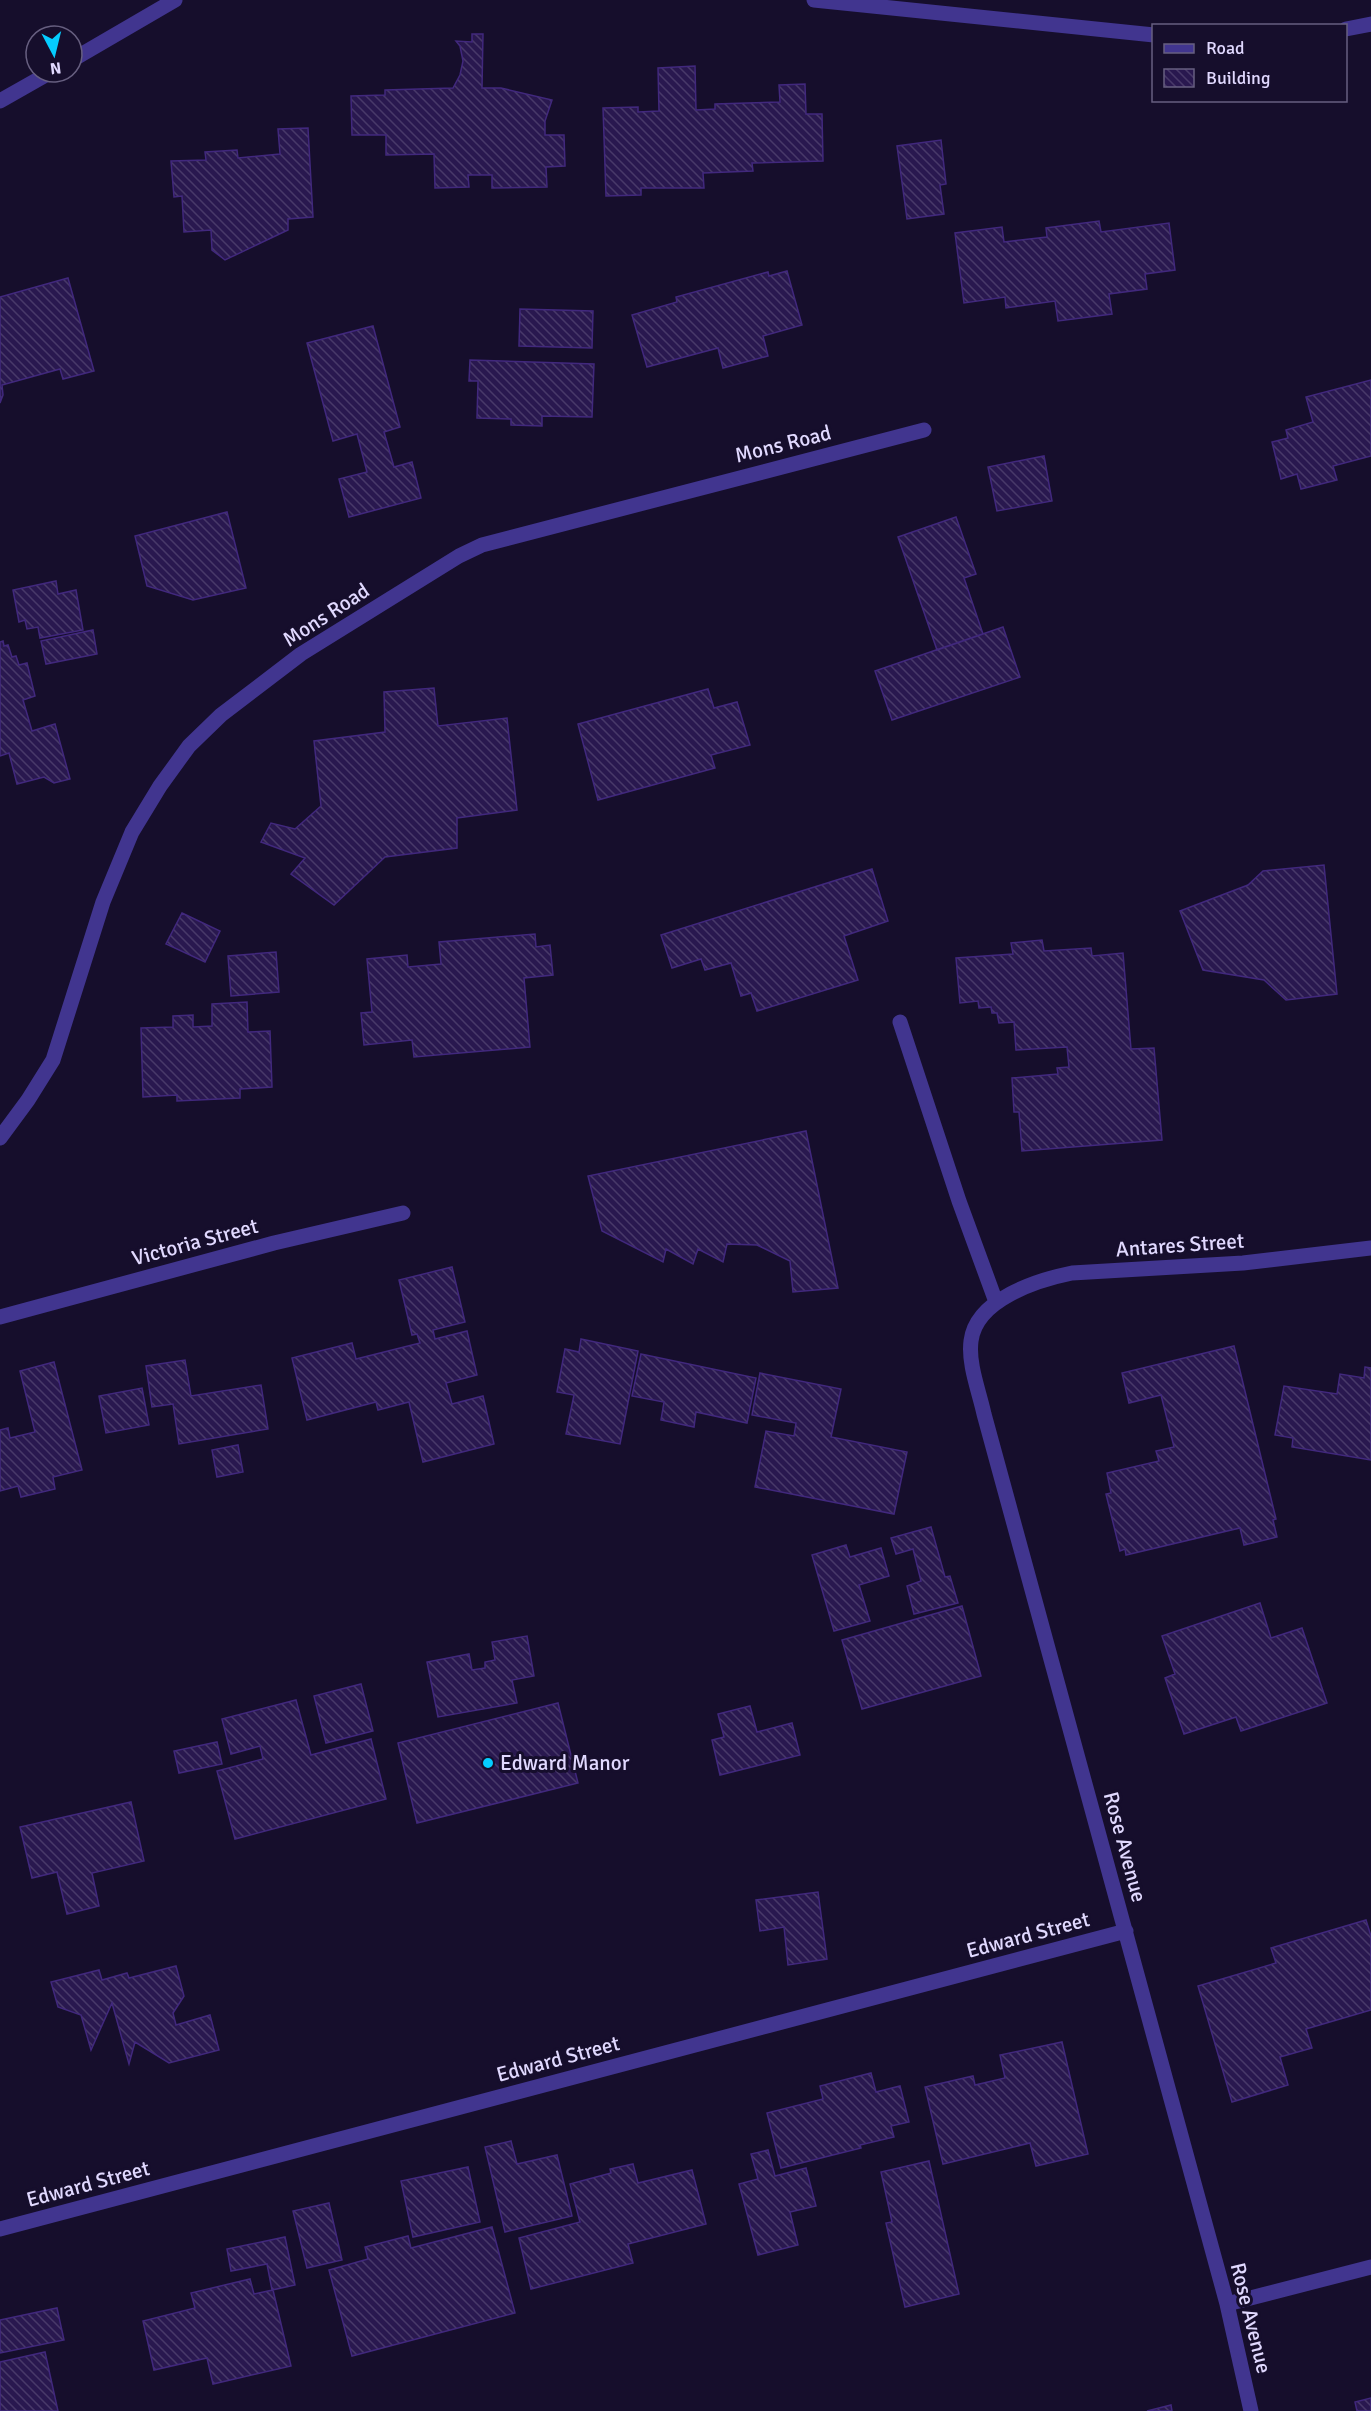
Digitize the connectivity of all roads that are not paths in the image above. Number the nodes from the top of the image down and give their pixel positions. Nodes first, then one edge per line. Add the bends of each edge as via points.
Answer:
1 (175, 0) edge
2 (814, 0) edge
3 (1371, 24) edge
4 (1347, 29) edge
5 (1152, 35) edge
6 (84, 53) edge
7 (31, 84) edge
8 (0, 102) edge
9 (924, 430) dead end
10 (900, 1022) dead end
11 (0, 1138) edge
12 (403, 1213) dead end
13 (1371, 1248) edge
14 (996, 1302) junction
15 (0, 1317) edge
16 (1126, 1931) junction
17 (0, 2229) edge
18 (1371, 2267) edge
19 (1227, 2304) junction
20 (1251, 2411) edge

1 - 6 street
2 - 5 street
3 - 4 street
7 - 8 street
9 - 11 street, Mons Road via 482,545 301,654 221,715 189,746 132,832 103,902 53,1060
10 - 14 street
12 - 15 street, Victoria Street via 273,1242
13 - 14 street, Antares Street via 1243,1263 1072,1273 1035,1282
14 - 16 street, Rose Avenue via 971,1339 972,1357 984,1414
16 - 17 street, Edward Street
16 - 19 street, Rose Avenue
18 - 19 street
19 - 20 street, Rose Avenue

